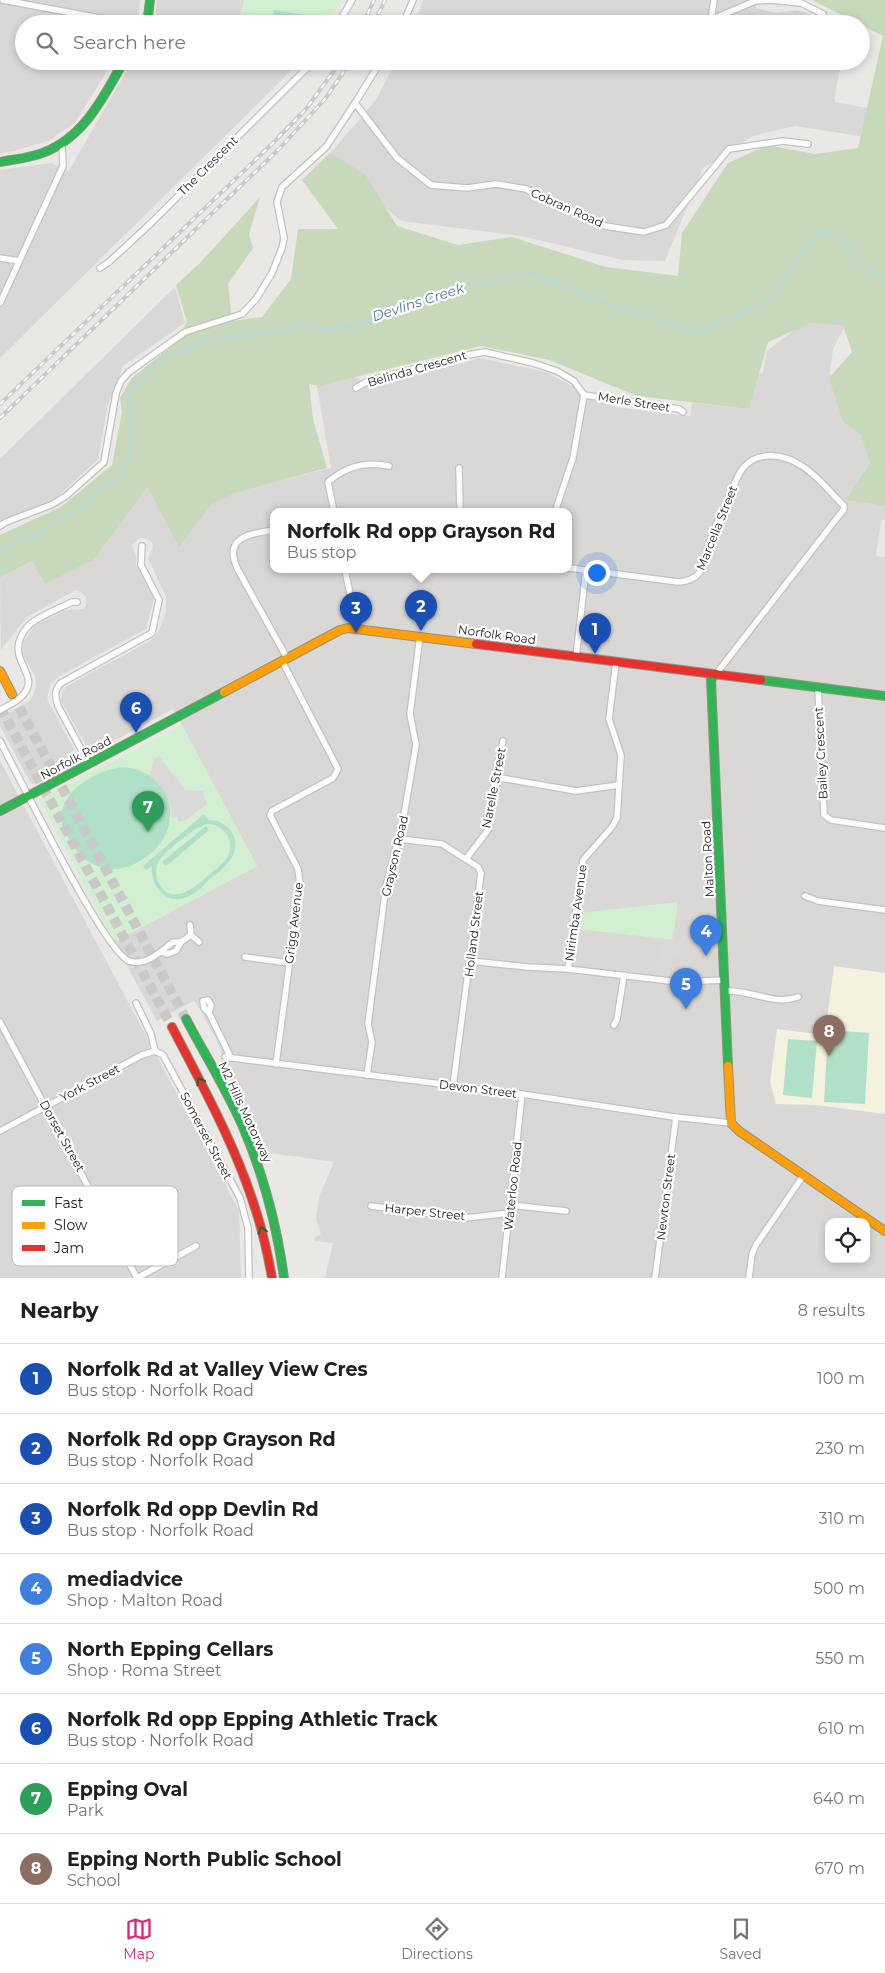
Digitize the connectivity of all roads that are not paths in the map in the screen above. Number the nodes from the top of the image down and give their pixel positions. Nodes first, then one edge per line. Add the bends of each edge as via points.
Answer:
1 (3, 0) edge
2 (150, 0) edge
3 (352, 0) edge
4 (412, 0) edge
5 (714, 0) edge
6 (755, 1) edge
7 (823, 14) dead end
8 (84, 15) edge
9 (148, 15) edge
10 (343, 15) edge
11 (406, 15) edge
12 (712, 15) edge
13 (723, 15) edge
14 (119, 70) edge
15 (305, 70) edge
16 (375, 70) edge
17 (355, 103) junction
18 (62, 144) junction
19 (808, 144) dead end
20 (0, 162) edge
21 (0, 258) edge
22 (19, 260) junction
23 (100, 268) dead end
24 (0, 303) edge
25 (356, 388) dead end
26 (584, 394) junction
27 (683, 412) dead end
28 (389, 466) dead end
29 (459, 468) dead end
30 (333, 508) edge
31 (460, 508) edge
32 (556, 508) edge
33 (0, 526) edge
34 (270, 531) edge
35 (142, 546) dead end
36 (572, 568) edge
37 (586, 570) junction
38 (346, 573) edge
39 (77, 602) dead end
40 (357, 628) junction
41 (420, 636) junction
42 (576, 657) junction
43 (284, 660) junction
44 (616, 662) junction
45 (0, 670) edge
46 (716, 674) junction
47 (818, 687) junction
48 (12, 694) tunnel mouth
49 (885, 696) edge
50 (0, 710) edge
51 (0, 741) edge
52 (503, 741) dead end
53 (89, 764) junction
54 (495, 777) junction
55 (619, 785) junction
56 (28, 796) junction
57 (0, 811) edge
58 (885, 828) edge
59 (399, 839) junction
60 (466, 859) junction
61 (806, 896) dead end
62 (885, 910) edge
63 (190, 925) dead end
64 (191, 935) junction
65 (199, 942) dead end
66 (245, 957) dead end
67 (470, 961) junction
68 (290, 963) junction
69 (568, 969) junction
70 (624, 975) junction
71 (724, 980) junction
72 (725, 991) junction
73 (798, 997) dead end
74 (136, 1003) dead end
75 (209, 1013) dead end
76 (186, 1019) tunnel mouth
77 (0, 1022) edge
78 (614, 1025) dead end
79 (172, 1026) tunnel mouth
80 (155, 1051) junction
81 (276, 1064) junction
82 (366, 1076) junction
83 (454, 1086) junction
84 (522, 1094) junction
85 (45, 1106) junction
86 (676, 1117) junction
87 (732, 1123) junction
88 (0, 1131) edge
89 (803, 1176) junction
90 (88, 1186) edge
91 (510, 1205) junction
92 (371, 1206) dead end
93 (566, 1211) dead end
94 (509, 1213) junction
95 (885, 1231) edge
96 (196, 1246) dead end
97 (178, 1256) edge
98 (131, 1266) edge
99 (159, 1266) edge
100 (137, 1278) edge
101 (249, 1278) edge
102 (272, 1278) edge
103 (284, 1278) edge
104 (502, 1278) edge
105 (655, 1278) edge
106 (749, 1278) edge

1 - 8 street
2 - 9 main road
3 - 10 street
4 - 11 street
5 - 12 street
6 - 7 street via 801,3
6 - 13 street
14 - 18 main road via 90,117
15 - 23 street, The Crescent via 149,225
16 - 17 street
17 - 19 street, Cobran Road via 397,158 431,185 467,188 496,184 526,189 605,226 644,232 666,224 729,149 782,141
17 - 33 street via 326,147 282,187 277,202 284,238 282,248 256,299 242,314 185,332 129,372 116,392 104,462 66,496
18 - 20 main road via 37,154
18 - 22 street via 63,166
21 - 22 street
22 - 24 street
25 - 26 street, Belinda Crescent via 368,381 485,352 559,372 574,381
26 - 27 street, Merle Street
26 - 32 street via 573,458
28 - 30 street via 352,467 338,473 328,482
29 - 31 street
34 - 43 street via 242,537 233,548 233,556
35 - 53 street via 141,565 159,600 152,633 61,683 56,690 58,706
36 - 37 street
37 - 42 street
37 - 46 street, Marcella Street via 678,582 690,580 702,569 710,541 747,464 760,457 779,456 801,465 844,506 843,512
38 - 40 street
39 - 50 street via 29,624 19,637 15,653 26,675 27,688 22,696
40 - 41 main road, Norfolk Road
40 - 43 main road, Norfolk Road via 340,630
41 - 42 main road, Norfolk Road
41 - 59 street, Grayson Road via 410,714 416,745
42 - 44 main road, Norfolk Road
43 - 53 main road, Norfolk Road
43 - 68 street, Grigg Avenue via 338,769 333,778 270,814 300,876
44 - 46 main road, Norfolk Road
44 - 55 street, Nirimba Avenue via 608,719 621,755
45 - 48 main road
46 - 47 main road, Norfolk Road
46 - 71 main road, Malton Road via 712,679
47 - 49 main road, Norfolk Road
47 - 58 street, Bailey Crescent via 824,815 831,820
51 - 56 street
52 - 54 street, Narelle Street
53 - 56 main road, Norfolk Road
54 - 55 street via 576,792
54 - 60 street, Narelle Street via 488,830
55 - 69 street, Nirimba Avenue via 615,823 585,856 581,865
56 - 57 main road, Norfolk Road
56 - 64 street via 94,919 120,954 135,962 142,961
59 - 60 street, Holland Street via 442,844
59 - 82 street, Grayson Road via 386,886 368,1024 372,1042
60 - 67 street, Holland Street via 478,867 481,878
61 - 62 street via 818,901
63 - 64 street
64 - 65 street
66 - 68 street
67 - 69 street
67 - 83 street, Holland Street
68 - 81 street, Grigg Avenue
69 - 70 street
70 - 71 street via 679,982
70 - 78 street
71 - 72 main road, Malton Road
72 - 73 street via 788,1001
72 - 87 main road, Malton Road
74 - 80 street, Somerset Street via 151,1034
75 - 81 street, Devon Street via 228,1058
76 - 103 main road, M2 Hills Motorway via 259,1167 276,1226
77 - 85 street, Dorset Street
102 -> 79 main road, M2 Hills Motorway via 248,1184 225,1130
80 - 85 street, York Street
80 - 101 street, Somerset Street via 163,1055 240,1198 248,1228
81 - 82 street, Devon Street
82 - 83 street, Devon Street
83 - 84 street, Devon Street
84 - 86 street, Devon Street
84 - 91 street, Waterloo Road
85 - 88 street, York Street
85 - 90 street, Dorset Street
86 - 87 street, Devon Street
86 - 105 street, Newton Street
87 - 89 main road
89 - 95 main road
89 - 106 street via 756,1244
91 - 93 street
91 - 94 street, Waterloo Road
92 - 94 street, Harper Street via 466,1218
94 - 104 street, Waterloo Road
96 - 97 street
98 - 100 street, Dorset Street
99 - 100 street

